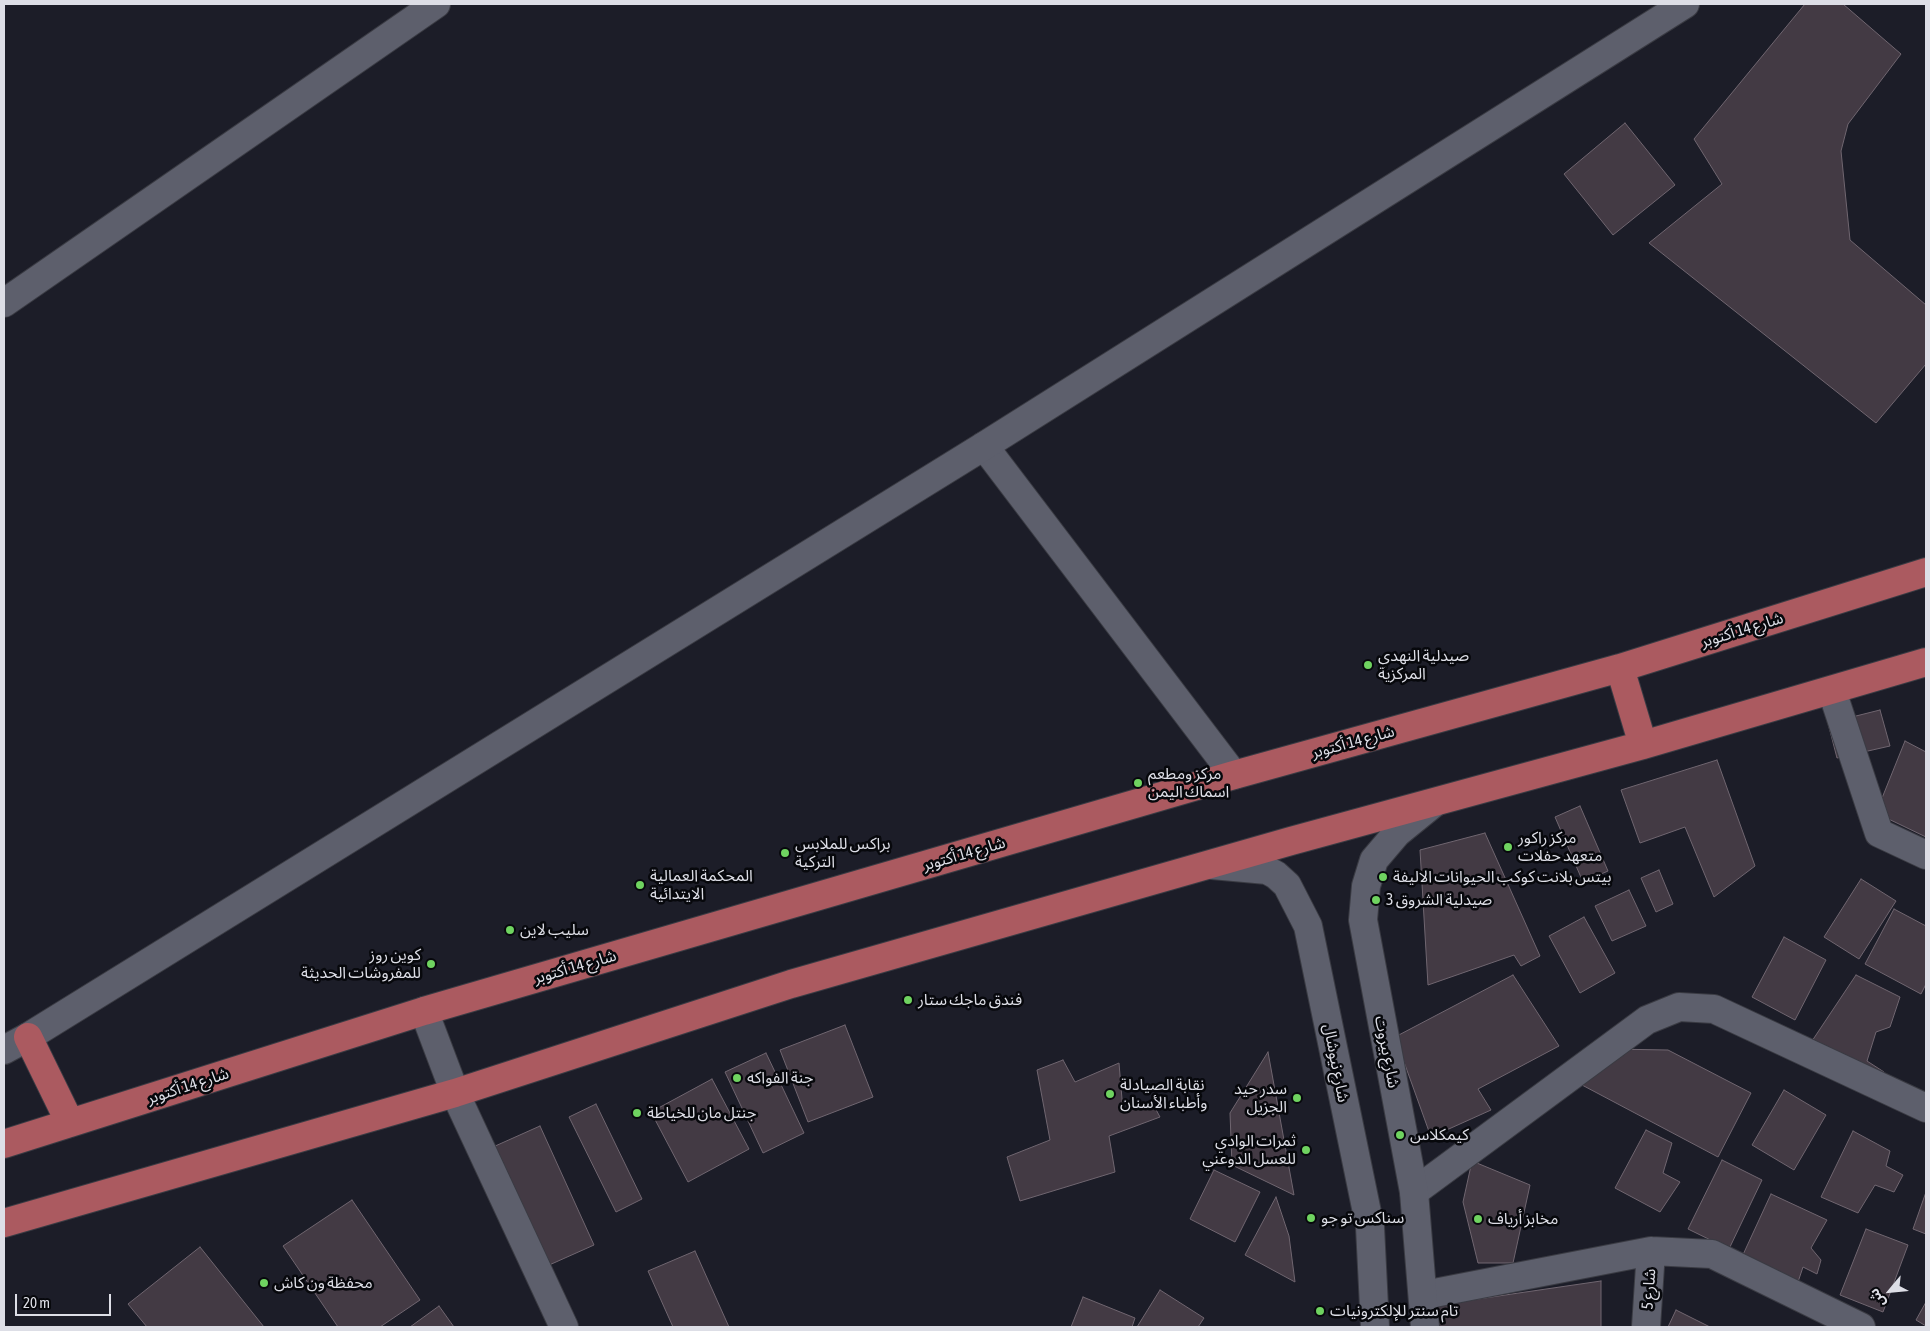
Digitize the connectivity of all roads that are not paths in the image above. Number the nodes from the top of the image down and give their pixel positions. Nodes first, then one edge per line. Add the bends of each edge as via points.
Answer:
1 (436, 4) edge
2 (1685, 4) edge
3 (4, 303) edge
4 (984, 446) junction
5 (1926, 572) edge
6 (1926, 662) edge
7 (1620, 668) junction
8 (1832, 691) junction
9 (1643, 745) junction
10 (1234, 775) junction
11 (1434, 803) junction
12 (1926, 855) edge
13 (1211, 865) junction
14 (424, 1011) junction
15 (28, 1037) junction
16 (4, 1050) edge
17 (455, 1093) junction
18 (1926, 1108) edge
19 (70, 1123) junction
20 (4, 1144) edge
21 (1414, 1192) junction
22 (4, 1223) edge
23 (1651, 1251) junction
24 (1424, 1295) junction
25 (564, 1327) edge
26 (1375, 1327) edge
27 (1425, 1327) edge
28 (1646, 1327) edge
29 (1861, 1327) edge

1 - 3 street
2 - 4 street
4 - 10 street
4 - 15 street
5 - 7 main road, شارع 14 أكتوبر
6 - 8 main road
7 - 9 main road
7 - 10 main road, شارع 14 أكتوبر
8 - 9 main road
8 - 12 street via 1879,833
9 - 11 main road
10 - 14 main road, شارع 14 أكتوبر
11 - 13 main road
11 - 21 street, شارع بيروت via 1397,832 1374,860 1366,886 1363,920
13 - 17 main road via 791,984
13 - 26 street, شارع نيوشال via 1260,869 1276,875 1286,885 1308,926 1370,1227
14 - 17 street
14 - 19 main road, شارع 14 أكتوبر
15 - 16 street
15 - 19 main road
17 - 22 main road
17 - 25 street
18 - 21 street via 1714,1009 1679,1007 1647,1020
19 - 20 main road, شارع 14 أكتوبر
21 - 24 street, شارع بيروت
23 - 24 street
23 - 28 street, شارع 5
23 - 29 street via 1712,1254
24 - 27 street, شارع بيروت

